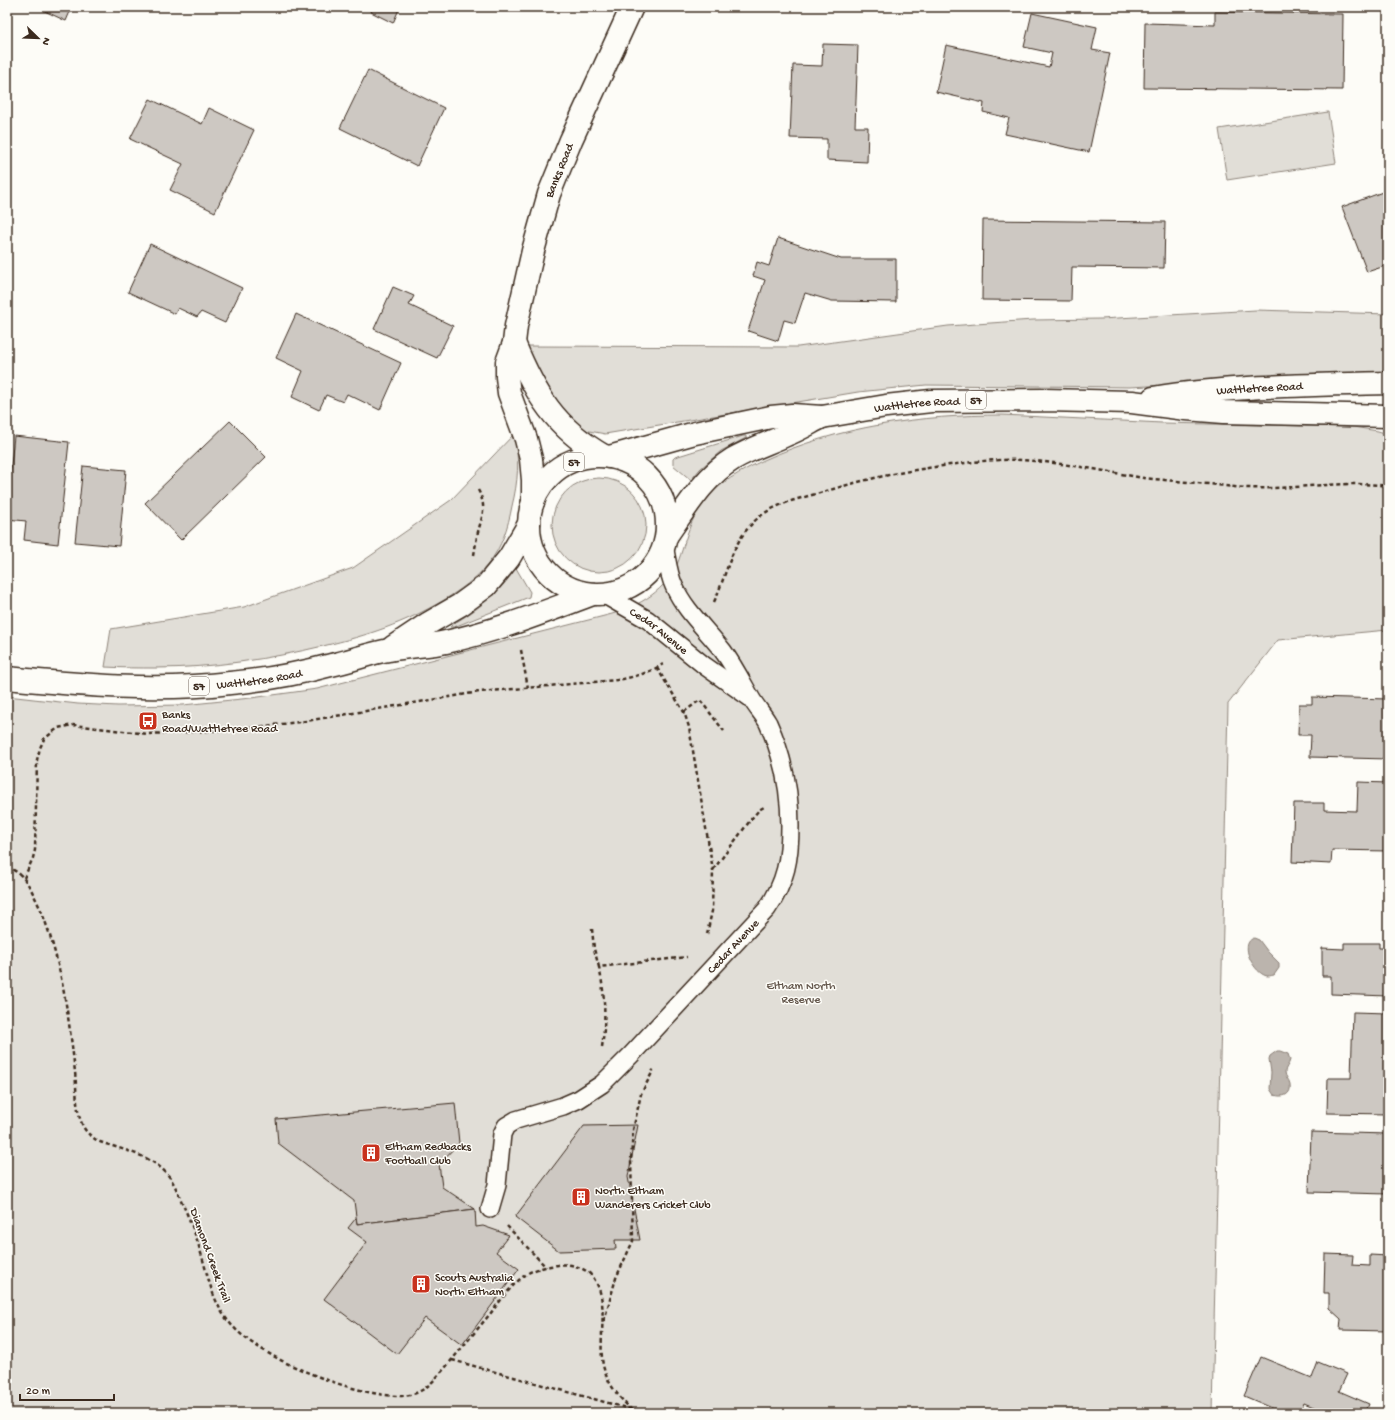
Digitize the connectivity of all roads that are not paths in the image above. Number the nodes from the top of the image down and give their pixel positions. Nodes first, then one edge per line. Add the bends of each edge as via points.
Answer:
1 (632, 7) edge
2 (514, 343) junction
3 (1388, 383) edge
4 (1132, 402) junction
5 (1388, 416) edge
6 (822, 417) junction
7 (607, 457) junction
8 (533, 502) junction
9 (529, 524) junction
10 (666, 540) junction
11 (598, 594) junction
12 (389, 650) junction
13 (7, 678) edge
14 (752, 700) junction
15 (490, 1209) road end

1 - 2 main road, Banks Road via 549,194 533,251
2 - 7 main road via 531,382 558,421 584,444
2 - 8 main road, Banks Road via 507,362 509,393 531,459 534,480
3 - 4 main road, Wattletree Road / 57 via 1224,390
4 - 5 main road, Wattletree Road / 57 via 1224,412
4 - 6 main road, Wattletree Road / 57 via 931,401
6 - 7 main road, Wattletree Road / 57 via 771,417 695,433
6 - 10 main road, Wattletree Road / 57 via 732,460 713,475 689,503
7 - 8 main road, 57 via 582,458 561,467 544,482
7 - 10 main road, 57 via 626,462 641,471 654,484 667,517
8 - 9 main road, 57
9 - 11 main road, 57 via 532,545 540,564 555,579 573,590
9 - 12 main road, Wattletree Road / 57 via 509,558 486,586
10 - 11 main road, 57 via 655,564 641,579 623,590
10 - 14 lane, Cedar Avenue via 670,576 680,598 723,651
11 - 12 main road, Wattletree Road / 57 via 478,634 445,642
11 - 14 lane, Cedar Avenue via 648,620
12 - 13 main road, Wattletree Road / 57 via 330,666 274,677 182,687 75,685
14 - 15 lane, Cedar Avenue via 767,722 785,770 790,803 790,839 782,884 767,908 602,1084 574,1102 527,1116 510,1123 504,1129 497,1186

